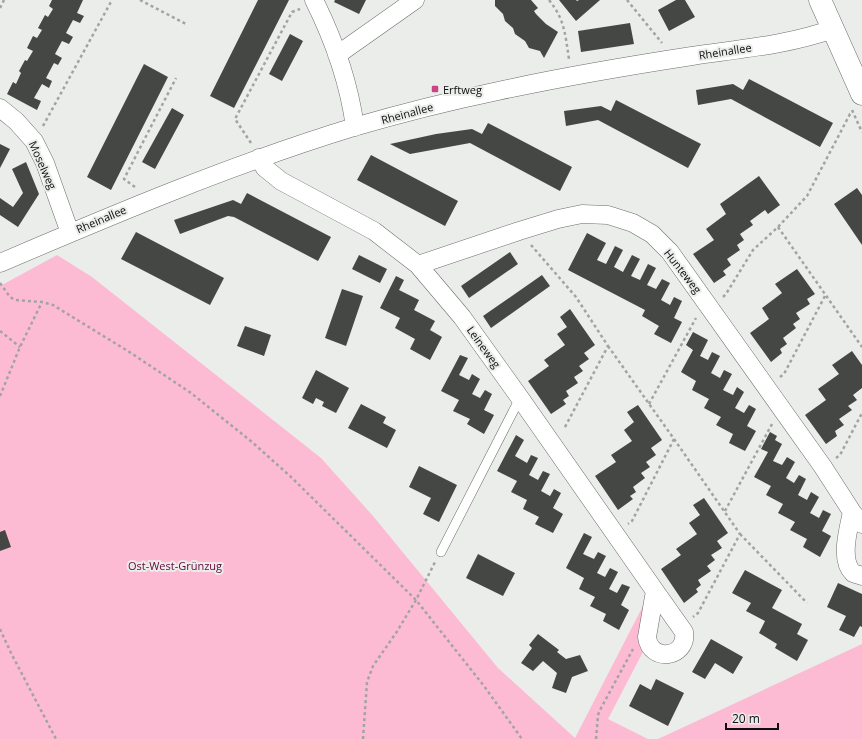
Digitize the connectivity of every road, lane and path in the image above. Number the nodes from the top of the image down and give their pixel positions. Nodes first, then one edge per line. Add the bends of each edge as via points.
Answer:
1 (4, 0) edge
2 (112, 0) edge
3 (140, 0) edge
4 (415, 0) edge
5 (549, 0) edge
6 (627, 0) edge
7 (820, 0) edge
8 (315, 2) edge
9 (0, 8) edge
10 (186, 24) dead end
11 (833, 29) junction
12 (665, 46) dead end
13 (337, 55) junction
14 (569, 60) dead end
15 (176, 78) dead end
16 (858, 103) edge
17 (0, 108) edge
18 (355, 127) junction
19 (34, 141) junction
20 (256, 151) junction
21 (143, 202) junction
22 (778, 227) junction
23 (519, 230) junction
24 (70, 233) junction
25 (0, 263) edge
26 (418, 265) junction
27 (0, 283) edge
28 (826, 294) junction
29 (42, 302) junction
30 (710, 306) junction
31 (0, 331) edge
32 (608, 346) junction
33 (20, 347) junction
34 (862, 347) edge
35 (765, 386) junction
36 (0, 396) edge
37 (520, 398) junction
38 (649, 404) junction
39 (784, 413) junction
40 (862, 413) edge
41 (549, 439) junction
42 (674, 439) junction
43 (823, 467) junction
44 (725, 511) junction
45 (857, 518) edge
46 (740, 534) junction
47 (615, 535) junction
48 (441, 552) dead end
49 (429, 574) dead end
50 (862, 576) edge
51 (655, 591) junction
52 (416, 600) junction
53 (806, 603) dead end
54 (680, 626) junction
55 (0, 629) edge
56 (647, 637) junction
57 (56, 739) edge
58 (363, 739) edge
59 (522, 739) edge
60 (596, 739) edge

1 - 9 path
2 - 19 path
3 - 10 path
4 - 13 street
5 - 14 path via 561,19
6 - 12 path
7 - 11 street
8 - 13 street
8 - 20 path via 292,12 235,119
11 - 16 street
11 - 18 street, Rheinallee via 783,43 667,60 501,90
13 - 18 street via 350,96
15 - 21 path via 124,179 142,193
16 - 22 path via 807,196
17 - 19 street, Moselweg
18 - 20 street, Rheinallee
19 - 24 street, Moselweg via 45,163
20 - 21 street, Rheinallee
20 - 26 street, Leineweg via 265,168 281,181 374,231
21 - 24 street, Rheinallee
22 - 28 path
22 - 30 path via 753,250 726,294
23 - 26 street, Hunteweg
23 - 30 street, Hunteweg via 582,214 608,214 633,223 652,234 670,252
23 - 32 path via 576,297
24 - 25 street, Rheinallee
26 - 37 street, Leineweg via 462,316
27 - 29 path via 15,300
28 - 34 path
28 - 35 path via 784,374
29 - 33 path
29 - 52 path via 59,308 131,353 223,418 290,476
30 - 35 street, Hunteweg
30 - 38 path via 699,312
31 - 33 path
32 - 38 path
32 - 41 path via 565,427
33 - 36 path
35 - 39 street, Hunteweg
37 - 41 street, Leineweg
37 - 48 lane
38 - 42 path
39 - 43 street, Hunteweg
39 - 44 path via 775,419
40 - 43 path via 840,455
41 - 47 street, Leineweg
42 - 44 path
42 - 47 path via 632,520
43 - 45 street, Hunteweg
44 - 46 path
45 - 50 street, Hunteweg via 845,553 853,573
46 - 53 path
46 - 54 path via 698,614
47 - 51 street, Leineweg
49 - 52 path
51 - 54 street, Leineweg
51 - 56 street
52 - 58 path via 373,666 367,682
52 - 59 path
54 - 56 street, Leineweg via 685,638 679,649 672,654 661,654 650,646
55 - 57 path
56 - 60 path via 638,640 600,710

